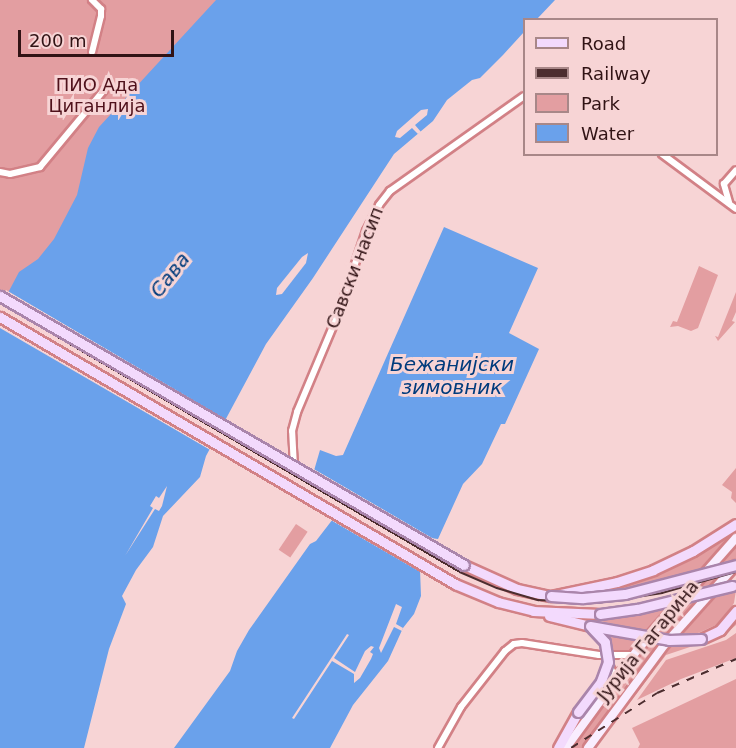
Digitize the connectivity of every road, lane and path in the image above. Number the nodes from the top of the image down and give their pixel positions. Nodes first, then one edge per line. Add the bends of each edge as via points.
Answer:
1 (92, 0) edge
2 (92, 52) dead end
3 (104, 90) dead end
4 (523, 97) edge
5 (665, 156) edge
6 (736, 170) edge
7 (0, 172) edge
8 (733, 207) edge
9 (0, 296) edge
10 (0, 317) edge
11 (294, 471) dead end
12 (736, 524) edge
13 (736, 538) edge
14 (736, 565) edge
15 (736, 585) edge
16 (551, 596) junction
17 (736, 611) edge
18 (541, 612) junction
19 (590, 626) junction
20 (599, 655) junction
21 (633, 655) junction
22 (611, 685) junction
23 (438, 748) edge
24 (558, 748) edge
25 (566, 748) edge
26 (588, 748) edge

1 - 2 street via 101,9
3 - 7 street via 40,167 18,173
4 - 11 street, Савски насип via 390,191 379,204 297,412 292,431
5 - 8 street
6 - 8 street via 724,184 724,193
9 - 16 main road, bridge via 464,566 517,589
10 - 18 main road via 455,584 498,602
12 - 16 main road, bridge via 665,565 617,582
13 - 21 main road, Јурија Гагарина
14 - 16 main road, bridge via 625,594
14 - 26 main road, Јурија Гагарина via 665,644
15 - 18 main road, bridge via 622,612
17 - 19 main road, bridge via 720,630 701,639 669,640
18 - 19 main road
19 - 24 main road, bridge via 605,642 608,662 601,681
20 - 21 street
20 - 22 street via 611,666
20 - 23 street via 514,644 461,707
21 - 22 main road, Јурија Гагарина
22 - 25 main road, Јурија Гагарина

